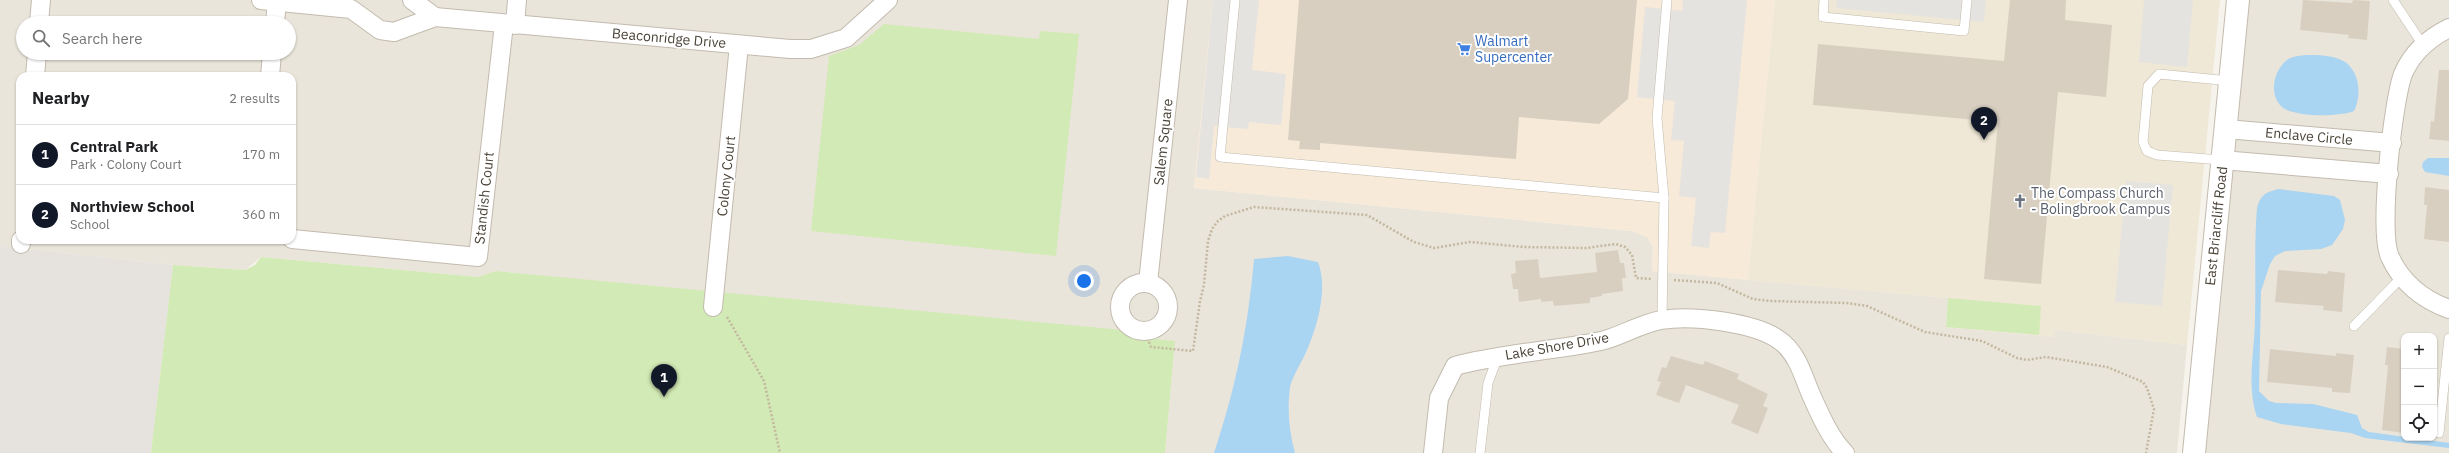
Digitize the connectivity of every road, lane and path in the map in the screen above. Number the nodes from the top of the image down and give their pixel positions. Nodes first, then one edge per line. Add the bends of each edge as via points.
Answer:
1 (41, 0) edge
2 (412, 0) edge
3 (517, 0) edge
4 (888, 0) edge
5 (1178, 0) edge
6 (1235, 0) edge
7 (1667, 0) edge
8 (1824, 0) edge
9 (1967, 0) edge
10 (2238, 0) edge
11 (2393, 0) edge
12 (269, 1) edge
13 (357, 4) edge
14 (40, 16) edge
15 (273, 16) edge
16 (435, 17) junction
17 (509, 24) junction
18 (2449, 28) edge
19 (739, 45) junction
20 (2423, 45) junction
21 (36, 60) edge
22 (271, 60) edge
23 (35, 72) edge
24 (270, 72) edge
25 (2230, 81) junction
26 (2226, 129) junction
27 (2392, 144) junction
28 (2222, 160) junction
29 (2389, 174) junction
30 (1664, 198) junction
31 (296, 239) edge
32 (2402, 277) junction
33 (1662, 280) junction
34 (1148, 283) junction
35 (2449, 310) edge
36 (719, 311) joint
37 (1662, 320) junction
38 (2354, 326) dead end
39 (1144, 331) junction
40 (2449, 338) edge
41 (1498, 356) junction
42 (2439, 433) dead end
43 (780, 453) edge
44 (1433, 453) edge
45 (1480, 453) edge
46 (1845, 453) edge
47 (2146, 453) edge
48 (2194, 453) edge

1 - 14 street
2 - 16 street
3 - 17 street
4 - 19 street, Beaconridge Drive via 851,35 811,49
5 - 34 street, Salem Square
6 - 30 lane via 1220,157
7 - 30 lane via 1657,118
8 - 9 lane via 1823,17 1964,31
10 - 25 street, East Briarcliff Road
11 - 20 lane
12 - 13 street, Beaconridge Drive
12 - 15 street
13 - 16 street, Beaconridge Drive via 380,30 389,32
16 - 17 street, Beaconridge Drive
17 - 19 street, Beaconridge Drive
17 - 31 street, Standish Court via 478,257
18 - 20 street
19 - 36 street, Colony Court
20 - 27 street via 2403,74 2396,101
21 - 23 street
22 - 24 street
25 - 26 street, East Briarcliff Road
25 - 28 lane via 2159,74 2148,86 2147,93 2143,142 2147,151 2158,155
26 - 27 street, Enclave Circle
26 - 28 street, East Briarcliff Road
27 - 29 street
28 - 29 street
28 - 48 street, East Briarcliff Road
29 - 32 street via 2385,234 2389,255
30 - 33 lane
32 - 35 street via 2422,296
32 - 38 lane
33 - 37 lane
33 - 39 path via 1636,278 1632,255 1625,247 1616,244 1578,248 1470,242 1434,248 1414,242 1367,215 1254,207 1226,216 1212,229 1208,241 1193,351 1151,347
33 - 47 path via 1717,283 1753,299 1847,302 1867,306 1925,332 1982,342 2017,358 2027,360 2046,357 2107,368 2143,382 2147,388 2154,409
34 - 39 street via 1158,287 1168,304 1162,323
34 - 39 street via 1137,284 1127,289 1121,299 1120,310 1124,321 1133,328
36 - 43 path via 764,381
37 - 41 street, Lake Shore Drive via 1634,327 1603,341
37 - 46 street, Lake Shore Drive via 1742,324 1762,329 1778,340 1796,360 1836,444
40 - 42 lane
41 - 44 street, Lake Shore Drive via 1455,366 1439,398
41 - 45 lane via 1488,383

